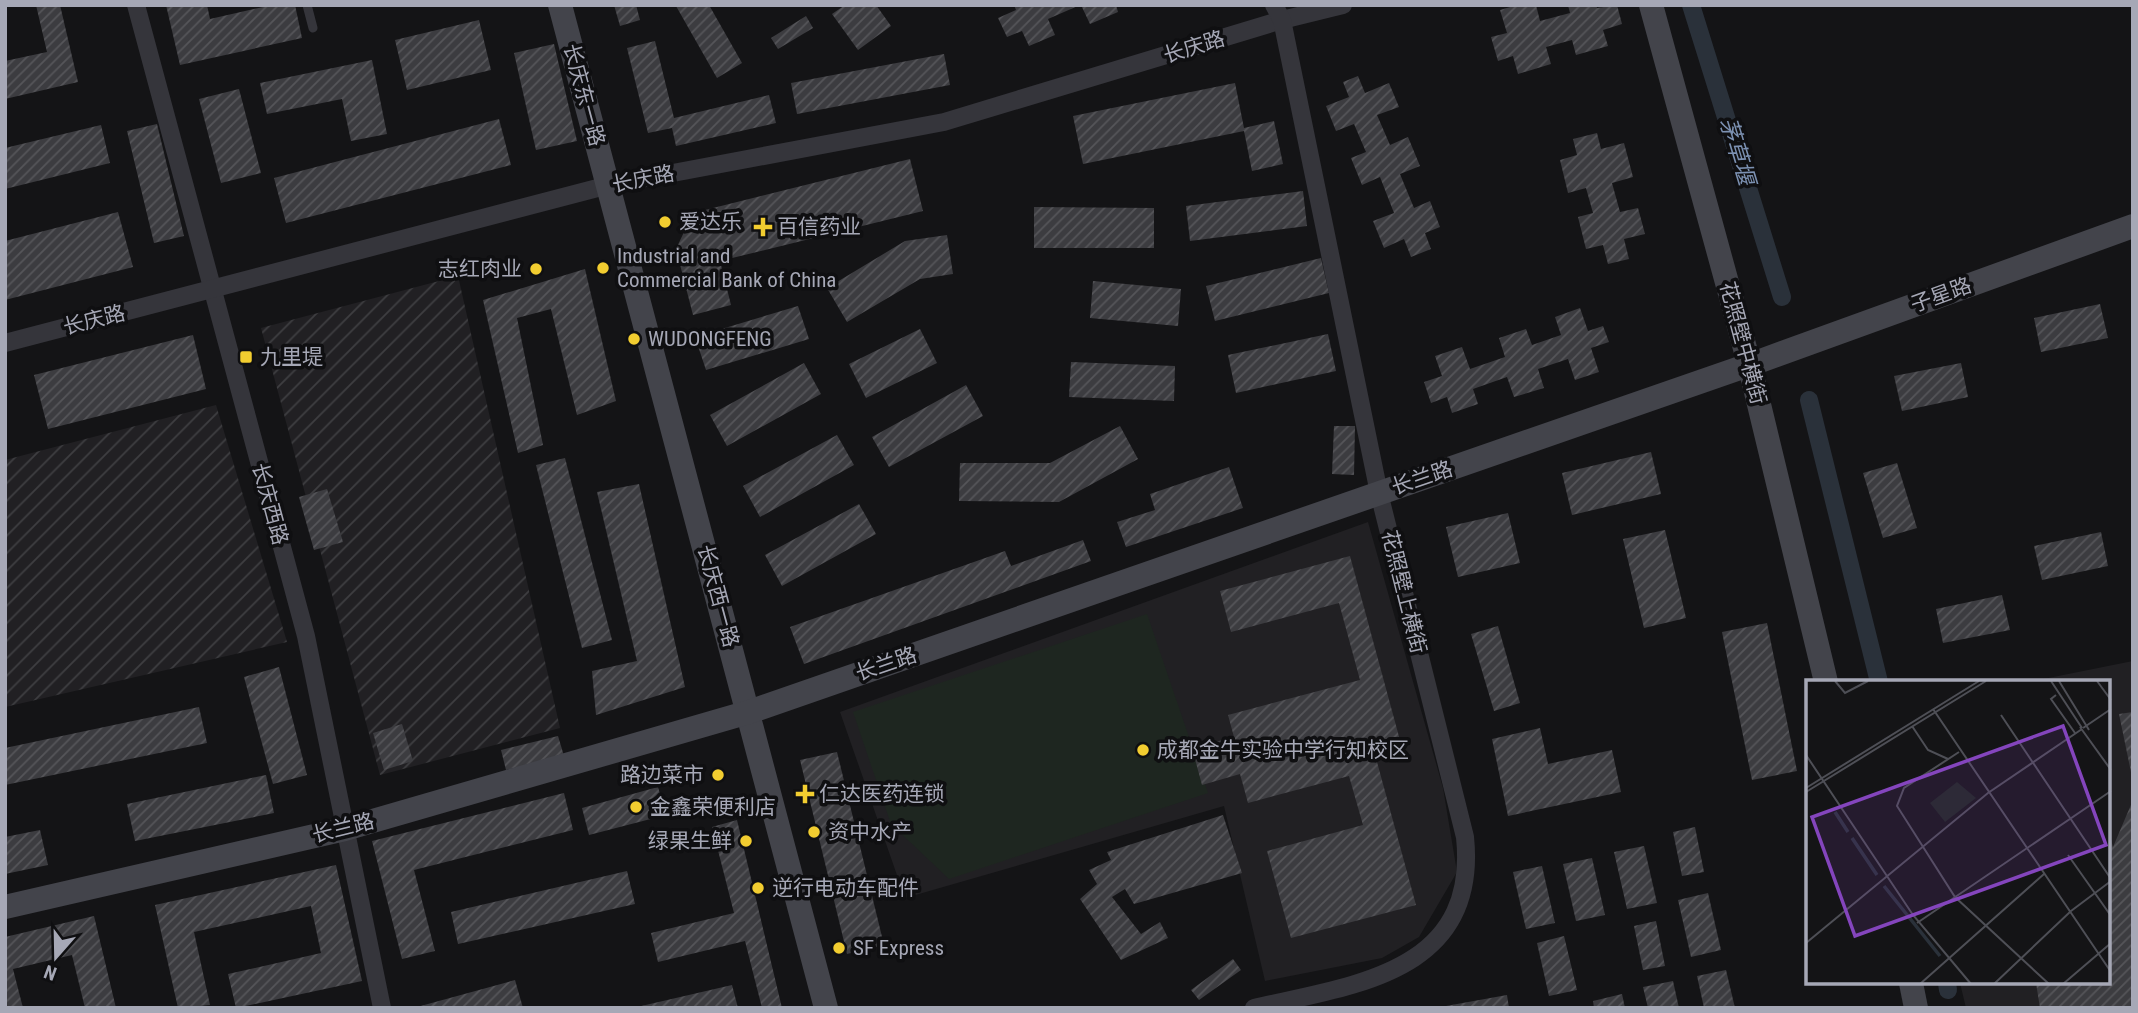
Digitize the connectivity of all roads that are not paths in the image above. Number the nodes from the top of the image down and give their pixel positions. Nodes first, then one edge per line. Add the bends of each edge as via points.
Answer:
1 (136, 5) edge
2 (307, 5) edge
3 (560, 5) edge
4 (1343, 5) edge
5 (1651, 5) edge
6 (1667, 5) edge
7 (1278, 13) edge
8 (313, 28) dead end
9 (609, 185) junction
10 (2133, 226) edge
11 (212, 290) junction
12 (5, 343) edge
13 (1756, 361) junction
14 (1379, 493) junction
15 (1826, 680) edge
16 (1839, 680) edge
17 (749, 712) junction
18 (345, 829) junction
19 (5, 907) edge
20 (1895, 985) edge
21 (1911, 985) edge
22 (382, 1008) edge
23 (827, 1008) edge
24 (1254, 1008) edge
25 (1901, 1008) edge
26 (1916, 1008) edge

1 - 11 street, 长庆西路
2 - 8 lane
3 - 9 street, 长庆东一路
4 - 7 street, 长庆路
5 - 13 street, 花照壁中横街
6 - 13 street, 花照壁中横街
7 - 9 street, 长庆路 via 944,122
7 - 14 street, 花照壁上横街
9 - 11 street, 长庆路
9 - 17 street, 长庆西一路
10 - 13 street, 子星路
11 - 12 street, 长庆路
11 - 18 street, 长庆西路 via 306,636
13 - 14 street, 长兰路
13 - 15 street, 花照壁中横街
13 - 16 street, 花照壁中横街
14 - 17 street, 长兰路
14 - 24 street, 花照壁上横街 via 1465,837 1468,864 1463,889 1454,914 1437,939 1394,971
17 - 18 street, 长兰路
17 - 23 street, 长庆西一路
18 - 19 street, 长兰路
18 - 22 street, 长庆西路
20 - 25 street
21 - 26 street

